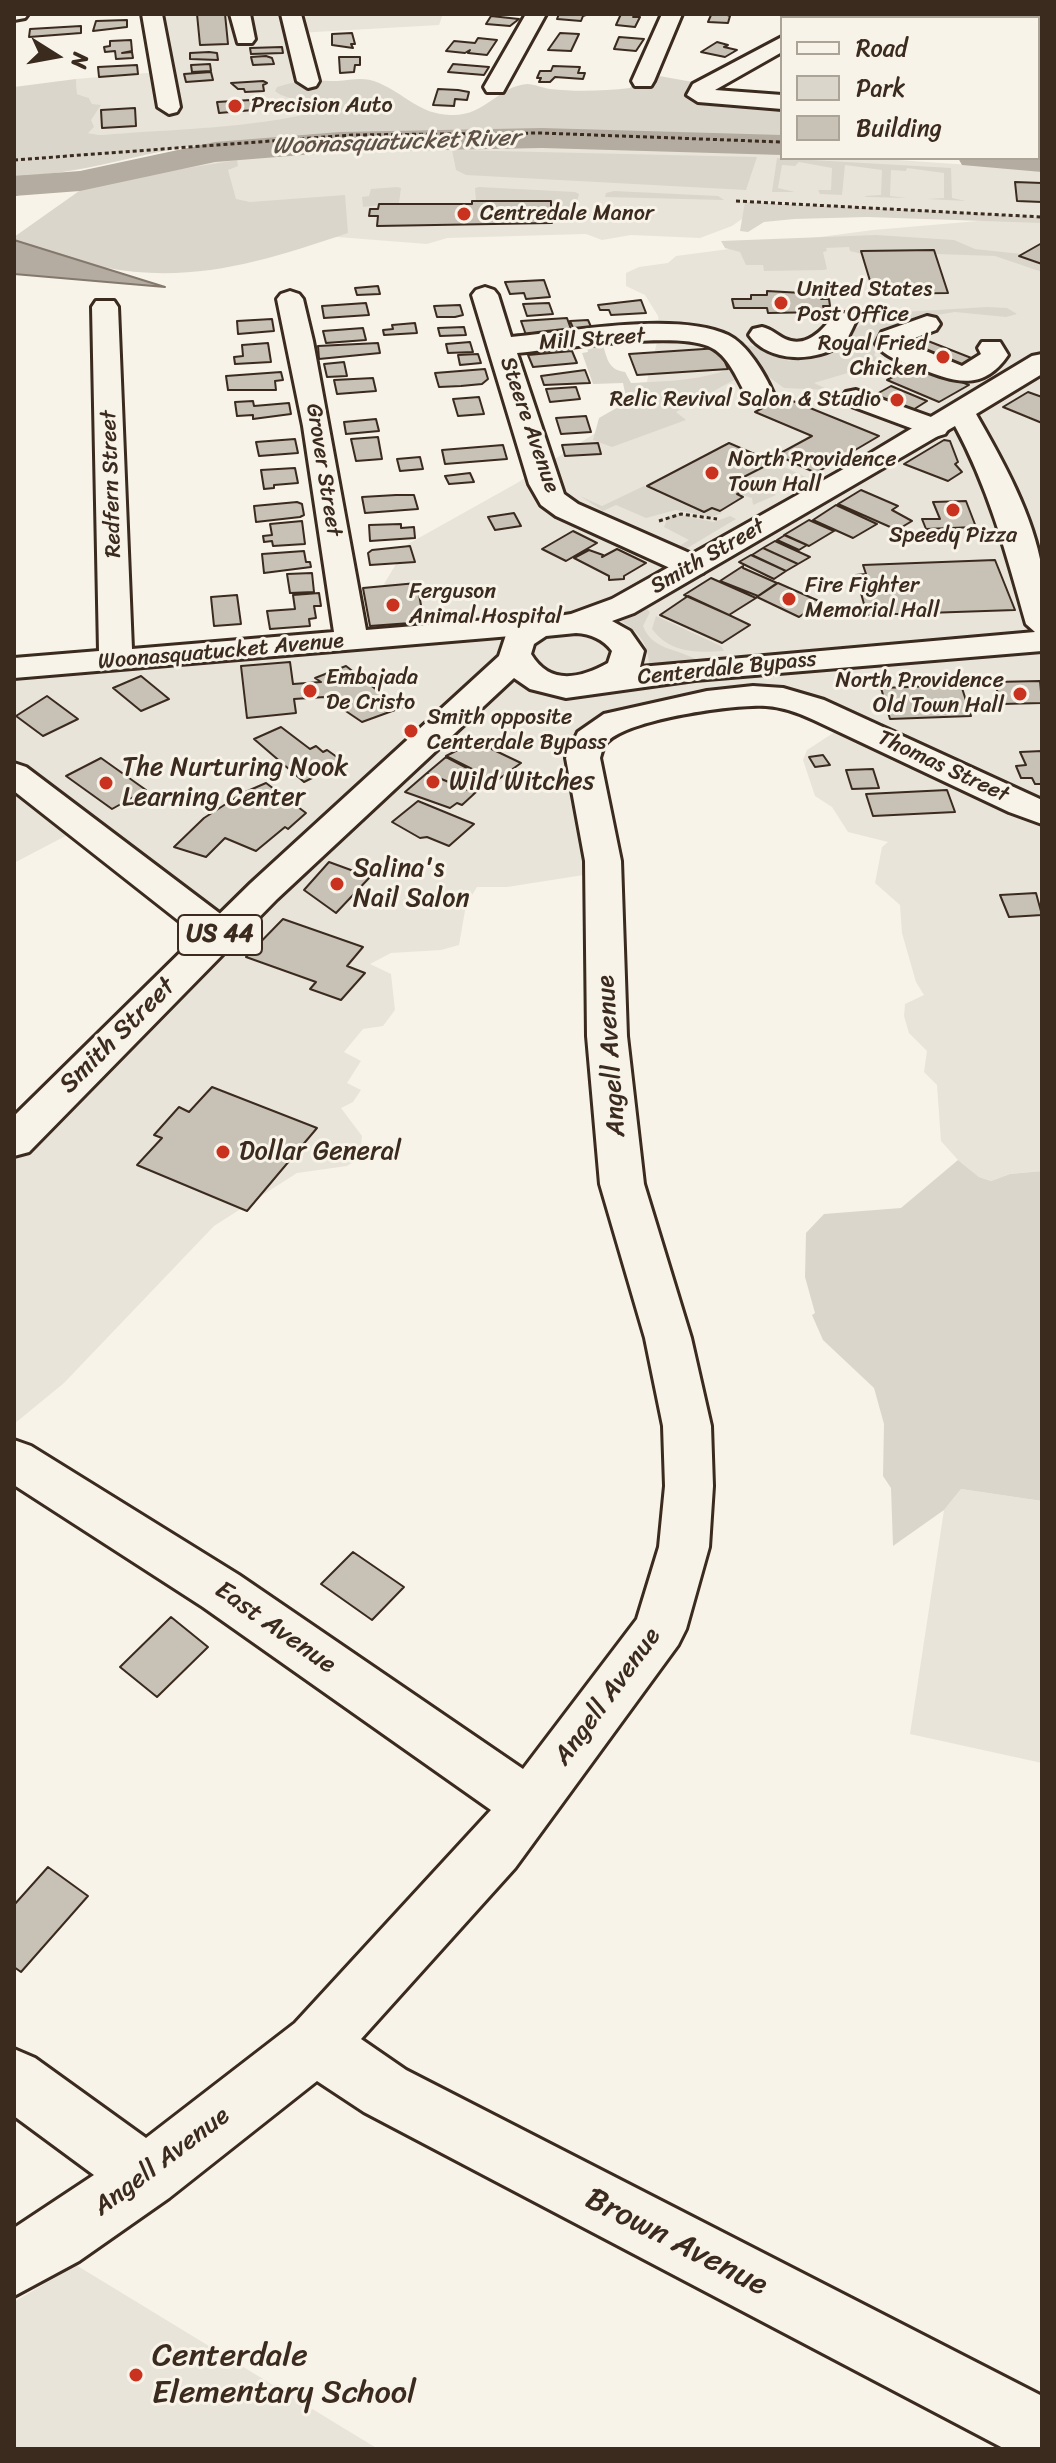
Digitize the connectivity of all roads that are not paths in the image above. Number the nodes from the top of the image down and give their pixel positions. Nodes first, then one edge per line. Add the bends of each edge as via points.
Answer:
1 (152, 14) edge
2 (240, 14) edge
3 (291, 14) edge
4 (536, 14) edge
5 (672, 14) edge
6 (245, 39) dead end
7 (780, 44) edge
8 (308, 81) dead end
9 (643, 81) dead end
10 (495, 87) dead end
11 (780, 102) edge
12 (169, 107) dead end
13 (485, 295) dead end
14 (290, 299) dead end
15 (105, 307) dead end
16 (843, 321) dead end
17 (927, 324) dead end
18 (762, 335) dead end
19 (502, 346) junction
20 (991, 348) dead end
21 (1042, 362) edge
22 (759, 393) dead end
23 (856, 398) dead end
24 (961, 412) junction
25 (935, 428) junction
26 (692, 566) junction
27 (1036, 580) edge
28 (561, 624) junction
29 (1042, 624) edge
30 (429, 636) junction
31 (352, 641) junction
32 (1042, 641) edge
33 (514, 657) junction
34 (116, 660) junction
35 (14, 668) edge
36 (603, 682) junction
37 (562, 686) junction
38 (434, 737) junction
39 (583, 758) joint
40 (14, 774) edge
41 (1042, 813) edge
42 (221, 934) junction
43 (14, 1141) edge
44 (14, 1460) edge
45 (530, 1805) junction
46 (316, 2044) junction
47 (14, 2079) edge
48 (147, 2176) junction
49 (14, 2264) edge
50 (1042, 2432) edge

1 - 12 street
2 - 6 street
3 - 8 street
4 - 10 street
5 - 9 street
7 - 11 street via 698,95
13 - 19 street, Steere Avenue
14 - 31 street, Grover Street
15 - 34 street, Redfern Street
16 - 18 street via 834,337 794,351 777,347
17 - 20 street via 891,338 889,344 959,374 988,365 995,355
19 - 22 street, Mill Street via 682,333 722,342 755,379
19 - 26 street, Steere Avenue via 552,499
21 - 24 street, Smith Street
23 - 25 street
24 - 25 street, Smith Street
24 - 27 street via 988,460
25 - 26 street, Smith Street
26 - 28 street, Smith Street via 623,606
27 - 29 street via 1031,595
28 - 30 street, Woonasquatucket Avenue
28 - 33 street, Smith Street via 519,640
28 - 36 street via 605,629 624,642 628,651 623,668
30 - 31 street, Woonasquatucket Avenue
30 - 33 street, Woonasquatucket Avenue via 481,641
31 - 34 street, Woonasquatucket Avenue
32 - 36 street, Centerdale Bypass
33 - 37 street, Woonasquatucket Avenue via 526,674
33 - 38 street, Smith Street / US 44
34 - 35 street, Woonasquatucket Avenue
36 - 37 street, Centerdale Bypass
37 - 38 street, Smith Street / US 44 via 498,699
38 - 42 street, Smith Street / US 44
39 - 41 street, Thomas Street via 589,738 633,716 769,696 821,711
39 - 45 street, Angell Avenue via 603,861 607,1036 622,1184 668,1338 687,1426 689,1486 684,1547 660,1629
40 - 42 street
42 - 43 street, Smith Street / US 44
44 - 45 street, East Avenue via 221,1591
45 - 46 street, Angell Avenue
46 - 48 street, Angell Avenue
46 - 50 street, Brown Avenue via 385,2091
47 - 48 street
48 - 49 street, Angell Avenue

